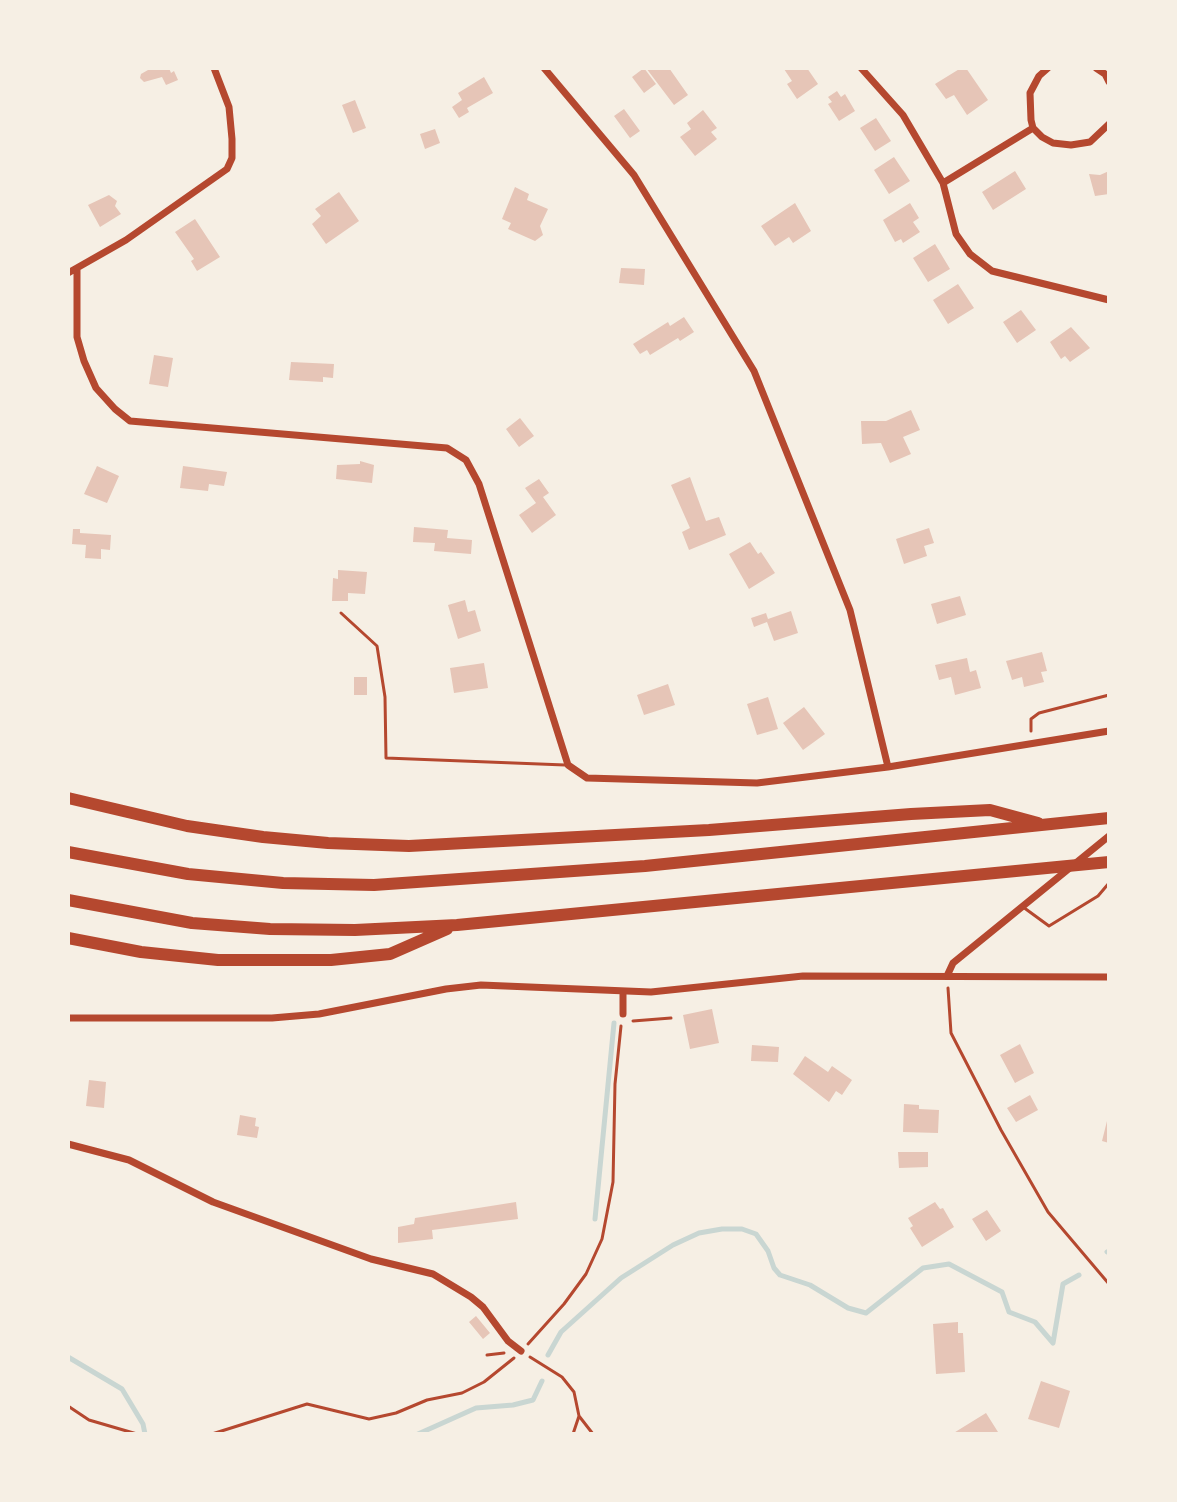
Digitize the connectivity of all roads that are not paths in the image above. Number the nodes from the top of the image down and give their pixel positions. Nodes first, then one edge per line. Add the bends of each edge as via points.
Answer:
1 (214, 68) edge
2 (544, 68) edge
3 (861, 68) edge
4 (1048, 68) edge
5 (1096, 68) edge
6 (1109, 82) edge
7 (1109, 124) edge
8 (1033, 128) junction
9 (943, 183) junction
10 (77, 269) junction
11 (68, 273) edge
12 (1109, 300) edge
13 (341, 613) dead end
14 (1109, 731) edge
15 (568, 765) junction
16 (888, 767) junction
17 (68, 798) edge
18 (1105, 819) edge
19 (1047, 825) junction
20 (1109, 836) edge
21 (68, 852) edge
22 (1109, 862) edge
23 (1109, 883) edge
24 (68, 900) edge
25 (1023, 907) junction
26 (457, 925) junction
27 (68, 938) edge
28 (947, 976) junction
29 (1109, 977) edge
30 (623, 992) junction
31 (68, 1018) edge
32 (622, 1018) road end
33 (68, 1144) edge
34 (521, 1351) road end

1 - 10 street via 229,107 232,148 227,169
2 - 16 street via 634,175 754,371 850,610
3 - 9 street via 903,115
4 - 8 street via 1030,93
5 - 6 street
7 - 8 street via 1090,142 1071,145 1053,143
8 - 9 street
9 - 12 street via 956,234 992,271
10 - 11 street
10 - 15 street via 77,337 84,361 96,388 130,421 447,448 466,460 479,484
13 - 15 lane via 377,646 386,758
14 - 16 street
15 - 16 street via 587,778 757,783
17 - 19 highway via 187,826 263,837 409,846 990,810
18 - 19 highway
19 - 21 highway via 645,866 374,885 188,874
20 - 25 street
22 - 26 highway
23 - 25 lane via 1098,896 1049,926
24 - 26 highway via 192,923 270,929
25 - 28 street via 953,963
26 - 27 highway via 390,954 331,960 218,960
28 - 29 street
28 - 30 street via 803,976
30 - 31 street via 481,985 272,1018
30 - 32 street
33 - 34 street via 129,1160 213,1202 371,1259 433,1274 483,1307

